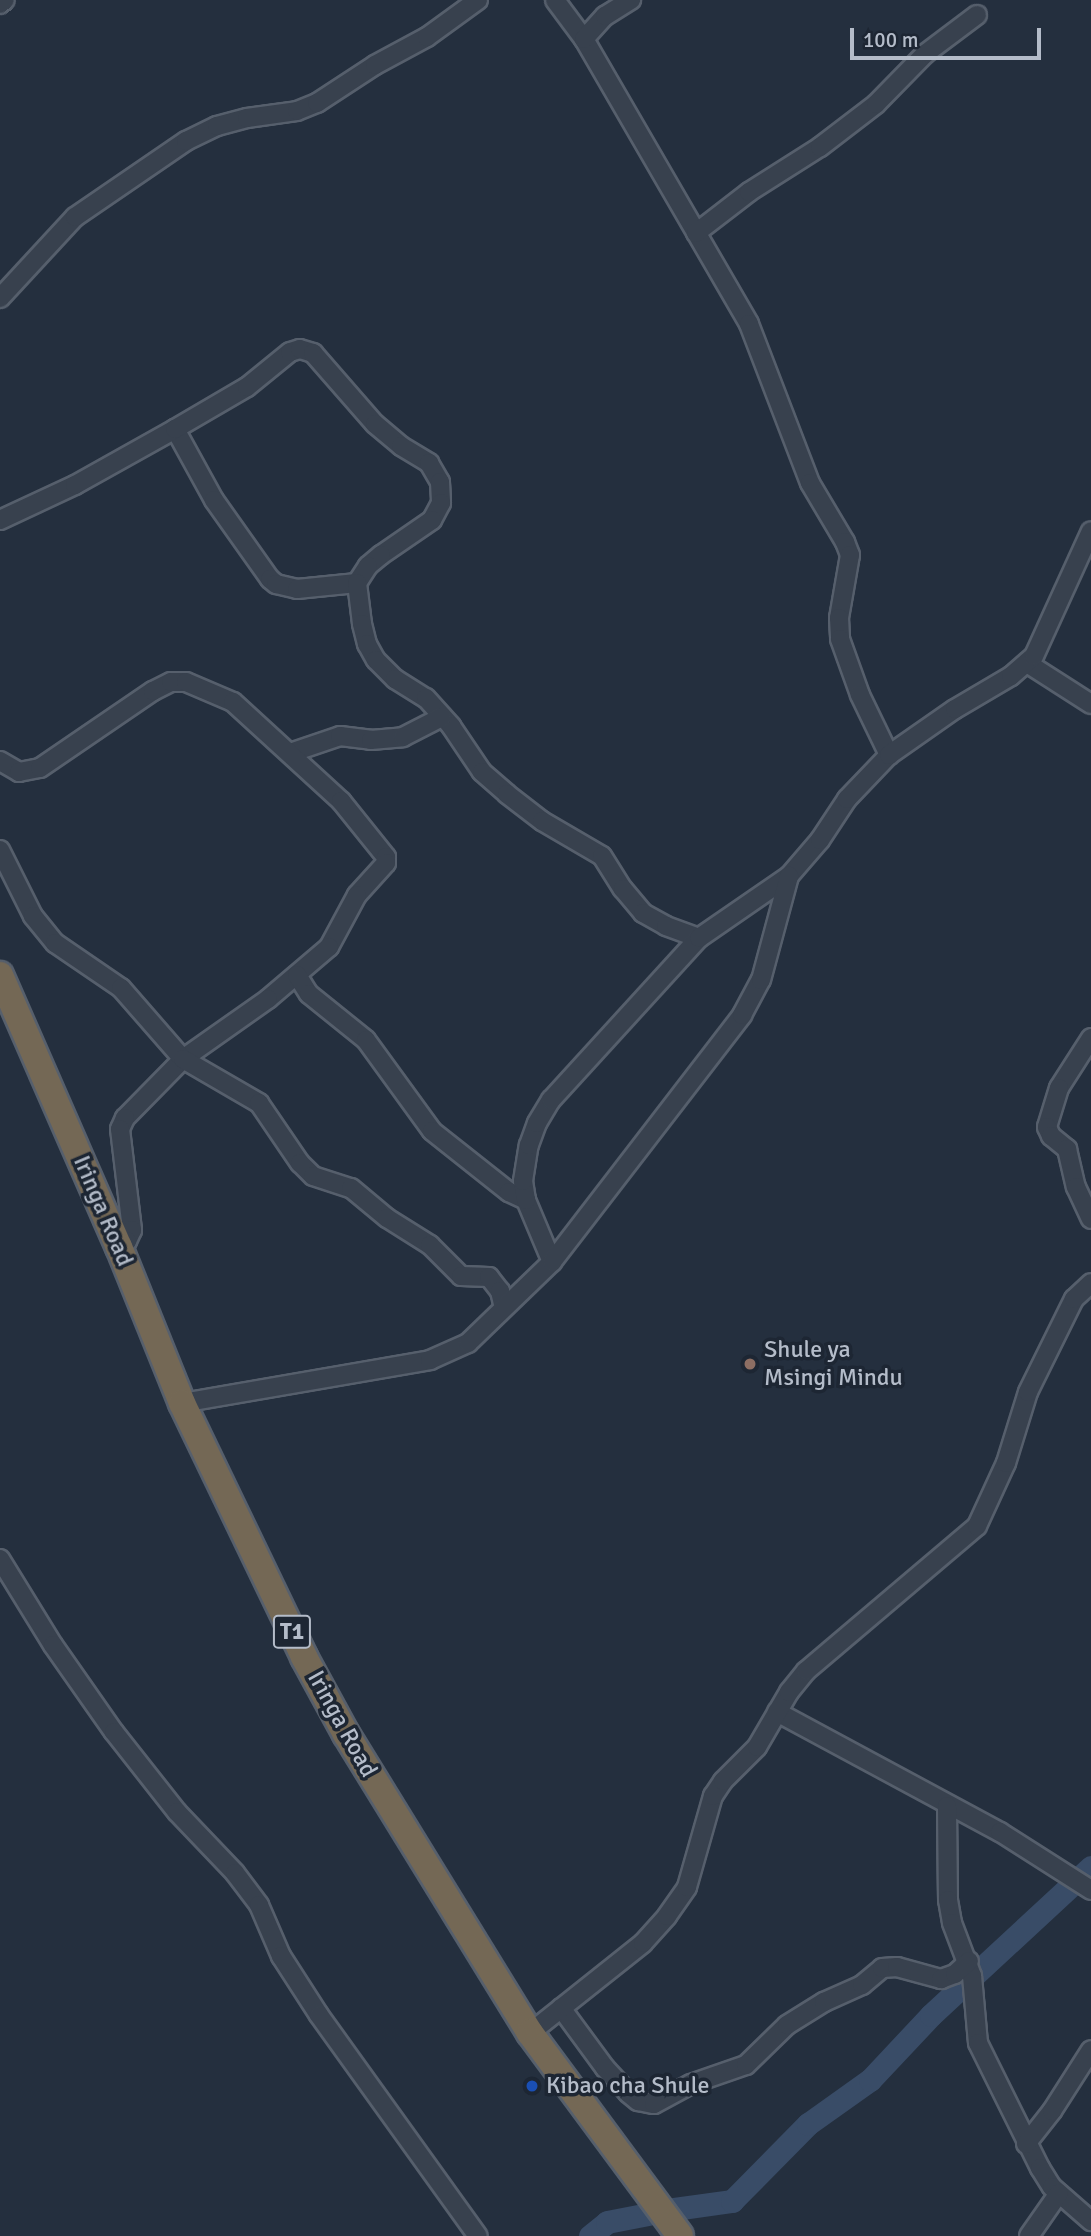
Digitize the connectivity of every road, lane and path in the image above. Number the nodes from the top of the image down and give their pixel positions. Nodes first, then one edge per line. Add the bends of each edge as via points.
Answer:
1 (5, 0) edge
2 (478, 0) edge
3 (555, 0) edge
4 (631, 0) edge
5 (0, 4) edge
6 (977, 15) dead end
7 (584, 39) junction
8 (696, 233) junction
9 (0, 298) edge
10 (175, 429) junction
11 (0, 520) edge
12 (1091, 531) edge
13 (357, 583) junction
14 (1027, 663) junction
15 (1091, 704) edge
16 (442, 717) junction
17 (290, 753) junction
18 (889, 755) junction
19 (0, 761) edge
20 (0, 850) edge
21 (789, 876) junction
22 (699, 938) junction
23 (0, 975) edge
24 (296, 975) junction
25 (1091, 1038) edge
26 (183, 1059) junction
27 (526, 1200) junction
28 (1091, 1219) edge
29 (119, 1247) junction
30 (552, 1262) junction
31 (1091, 1283) edge
32 (504, 1308) junction
33 (183, 1403) junction
34 (0, 1559) edge
35 (777, 1712) junction
36 (947, 1807) junction
37 (1091, 1890) edge
38 (969, 1961) junction
39 (561, 2008) junction
40 (530, 2033) junction
41 (1091, 2050) edge
42 (1026, 2144) junction
43 (1059, 2193) junction
44 (1091, 2221) edge
45 (478, 2236) edge
46 (680, 2236) edge
47 (1029, 2236) edge

1 - 5 street
2 - 9 street via 427,37 317,103 217,126 186,141 75,217
3 - 7 street
4 - 7 street via 605,16
6 - 8 street via 925,54 876,104
7 - 8 street
8 - 18 street via 748,324 810,483 849,550 840,639
10 - 11 street via 75,485
10 - 13 street via 214,500 270,579 297,589
10 - 13 street via 247,387 290,352 313,353 376,424 429,463 440,482 441,503 432,520 381,555
12 - 14 street via 1038,651
13 - 16 street via 362,624 376,660
14 - 15 street
14 - 18 street
16 - 17 street via 415,734 394,740 340,736
16 - 22 street via 482,772 507,794 602,856 643,913
17 - 19 street via 233,702 197,685 171,682 40,768 19,772
17 - 24 street via 341,801 386,858 357,895 329,947
18 - 21 street via 847,799 820,841
20 - 26 street via 45,933 121,988
21 - 22 street
21 - 30 street via 764,971 752,998
22 - 27 street via 551,1100 529,1145 523,1181
23 - 29 highway, Iringa Road / T1
24 - 26 street
24 - 27 street via 309,994 366,1040 432,1131 509,1192
25 - 28 street via 1059,1088 1047,1127 1067,1149 1076,1187
26 - 29 street via 121,1124 131,1230
26 - 32 street via 259,1103 313,1176 351,1188 430,1245 461,1276 489,1278 500,1291
27 - 30 street
29 - 33 highway, Iringa Road / T1
30 - 32 street
31 - 35 street via 1074,1299 1028,1392 1006,1463 977,1526 822,1654
32 - 33 street via 468,1343 430,1360
33 - 40 highway, Iringa Road / T1 via 304,1657 346,1734
34 - 45 street via 53,1645 122,1742 251,1894 281,1956 319,2015
35 - 36 street
35 - 39 street via 757,1747 713,1796 688,1887 667,1916 643,1942
36 - 37 street via 1000,1832
36 - 38 street via 948,1900 952,1923
38 - 39 street via 941,1979 897,1967 882,1968 856,1989 787,2025 746,2065 691,2084 654,2104 628,2093
38 - 42 street via 978,2043
39 - 40 street
40 - 46 highway, Iringa Road / T1
41 - 42 street
42 - 43 street
43 - 44 street
43 - 47 street

